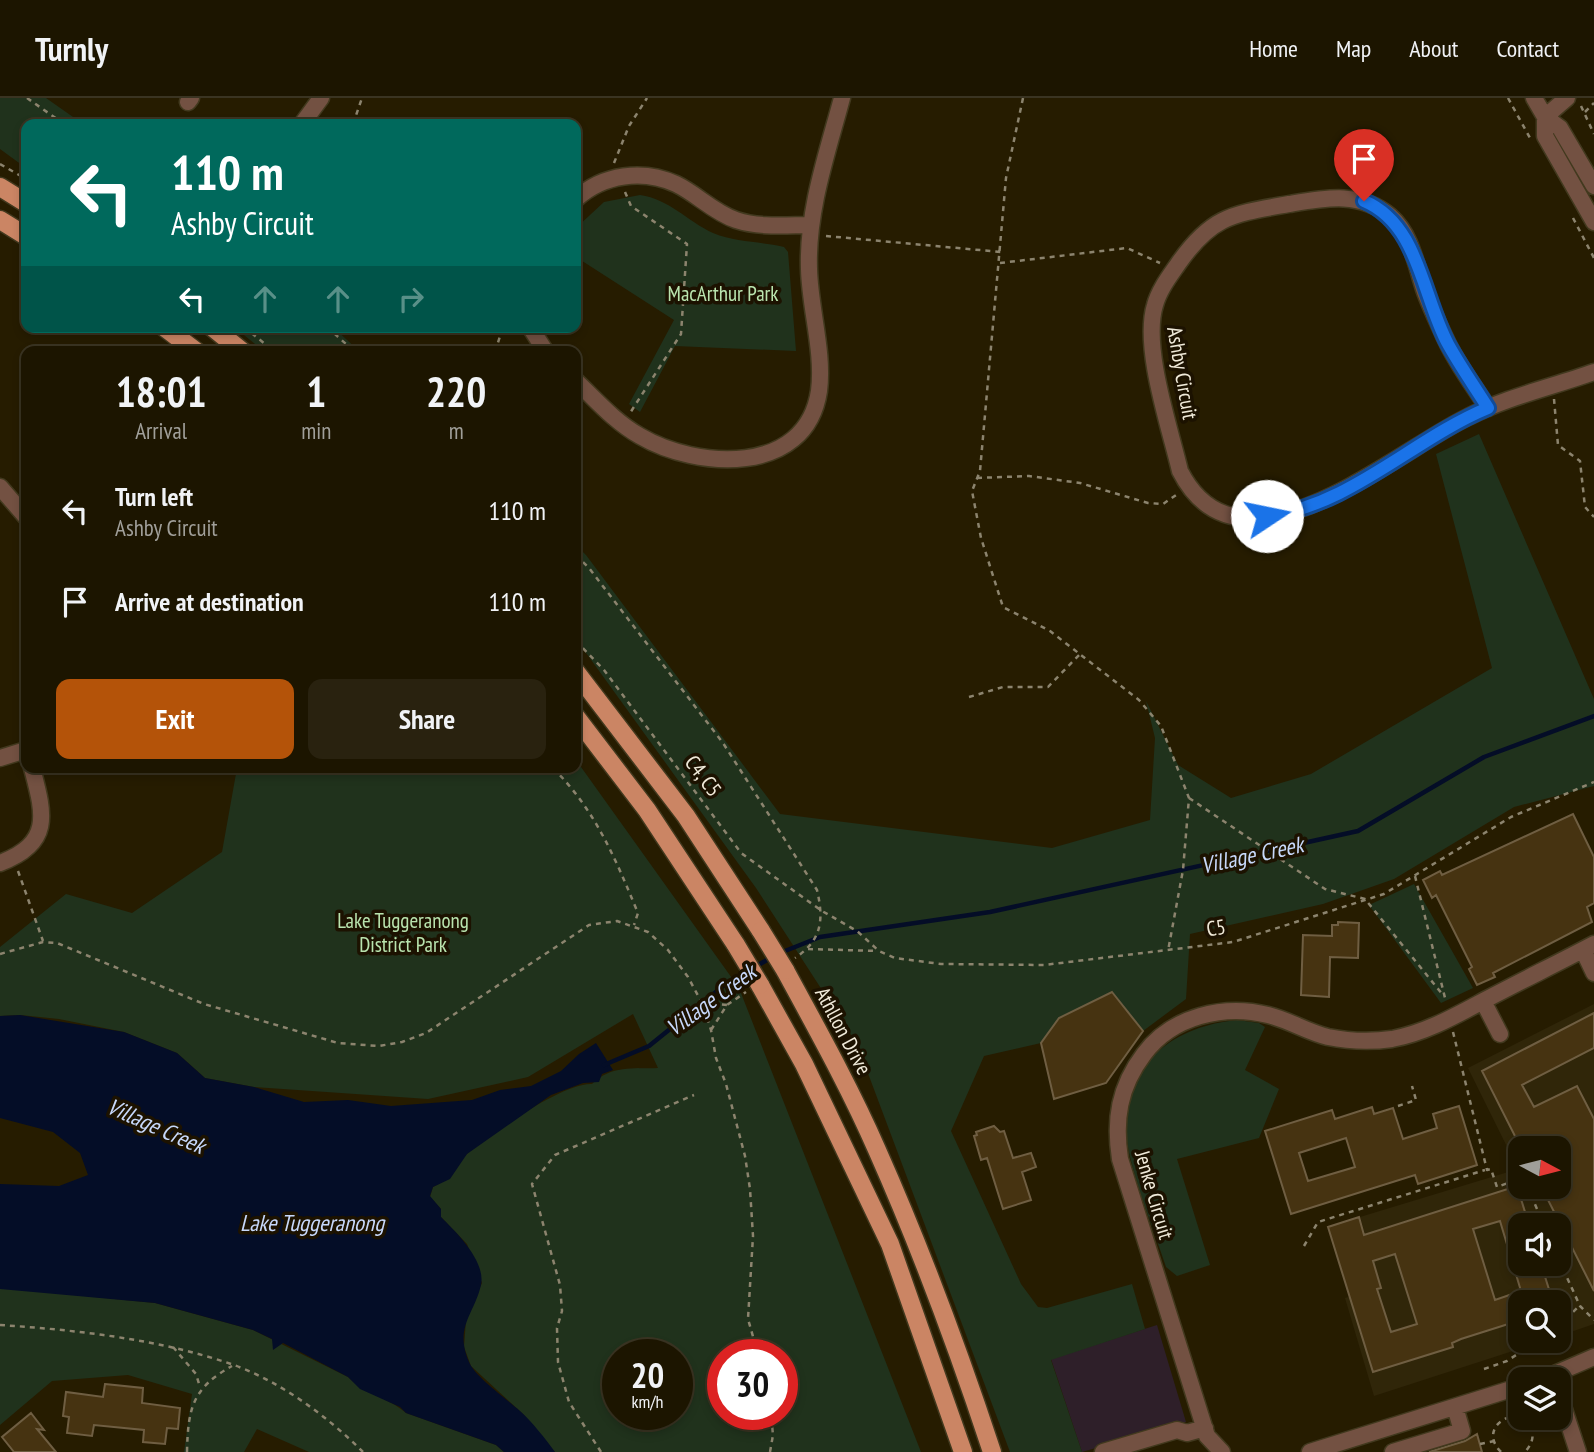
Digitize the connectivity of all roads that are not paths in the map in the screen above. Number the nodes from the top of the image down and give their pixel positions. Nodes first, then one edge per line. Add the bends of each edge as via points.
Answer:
1 (321, 98) edge
2 (842, 98) edge
3 (1534, 98) edge
4 (1573, 101) edge
5 (1545, 117) junction
6 (306, 119) edge
7 (1594, 186) edge
8 (0, 187) edge
9 (581, 196) edge
10 (21, 200) edge
11 (0, 220) edge
12 (1594, 222) edge
13 (811, 230) junction
14 (21, 233) edge
15 (172, 333) edge
16 (219, 333) edge
17 (189, 346) edge
18 (236, 346) edge
19 (1594, 372) edge
20 (581, 386) edge
21 (1488, 408) junction
22 (0, 487) edge
23 (21, 511) edge
24 (581, 679) edge
25 (581, 724) edge
26 (21, 752) edge
27 (0, 758) edge
28 (33, 773) edge
29 (7, 861) edge
30 (1588, 947) edge
31 (1594, 973) edge
32 (1483, 1001) junction
33 (1500, 1034) dead end
34 (1594, 1357) edge
35 (1571, 1368) edge
36 (1508, 1390) edge
37 (1455, 1406) junction
38 (1205, 1428) junction
39 (1571, 1430) edge
40 (1330, 1449) edge
41 (963, 1452) edge
42 (992, 1452) edge
43 (1103, 1452) edge
44 (1222, 1452) edge
45 (1310, 1452) edge
46 (1393, 1452) edge
47 (1578, 1452) edge

1 - 6 street
2 - 13 street
3 - 5 street
4 - 5 street
5 - 7 street via 1560,128
5 - 12 street via 1545,136
8 - 10 main road
9 - 13 street via 619,177 651,175 737,220
11 - 14 main road
13 - 20 street via 809,268 819,392 799,432 773,452 746,460 708,459 666,449 623,424
15 - 17 main road
16 - 18 main road
19 - 21 street, Ashby Circuit
21 - 21 street, Ashby Circuit via 1448,344 1409,242 1397,224 1374,205 1344,197 1222,219 1203,232 1155,304 1153,349 1180,471 1188,487 1216,511 1267,516 1320,503 1431,436
22 - 23 street
24 - 42 main road, Athllon Drive, bridge via 686,816 761,930 833,1057 876,1147 954,1338
25 - 41 main road, bridge via 647,810 736,945 804,1064 890,1244
26 - 27 street
28 - 29 street via 42,825 36,840
30 - 31 street, Jenke Circuit
30 - 32 street, Jenke Circuit
32 - 33 street
32 - 38 street, Jenke Circuit via 1420,1031 1382,1040 1327,1037 1269,1015 1239,1010 1206,1014 1167,1032 1132,1070 1117,1114 1120,1160
34 - 35 street
36 - 37 street
37 - 40 street
37 - 46 street via 1462,1431
38 - 43 street via 1187,1433 1177,1430
38 - 44 street, Jenke Circuit
39 - 47 street
40 - 45 street

